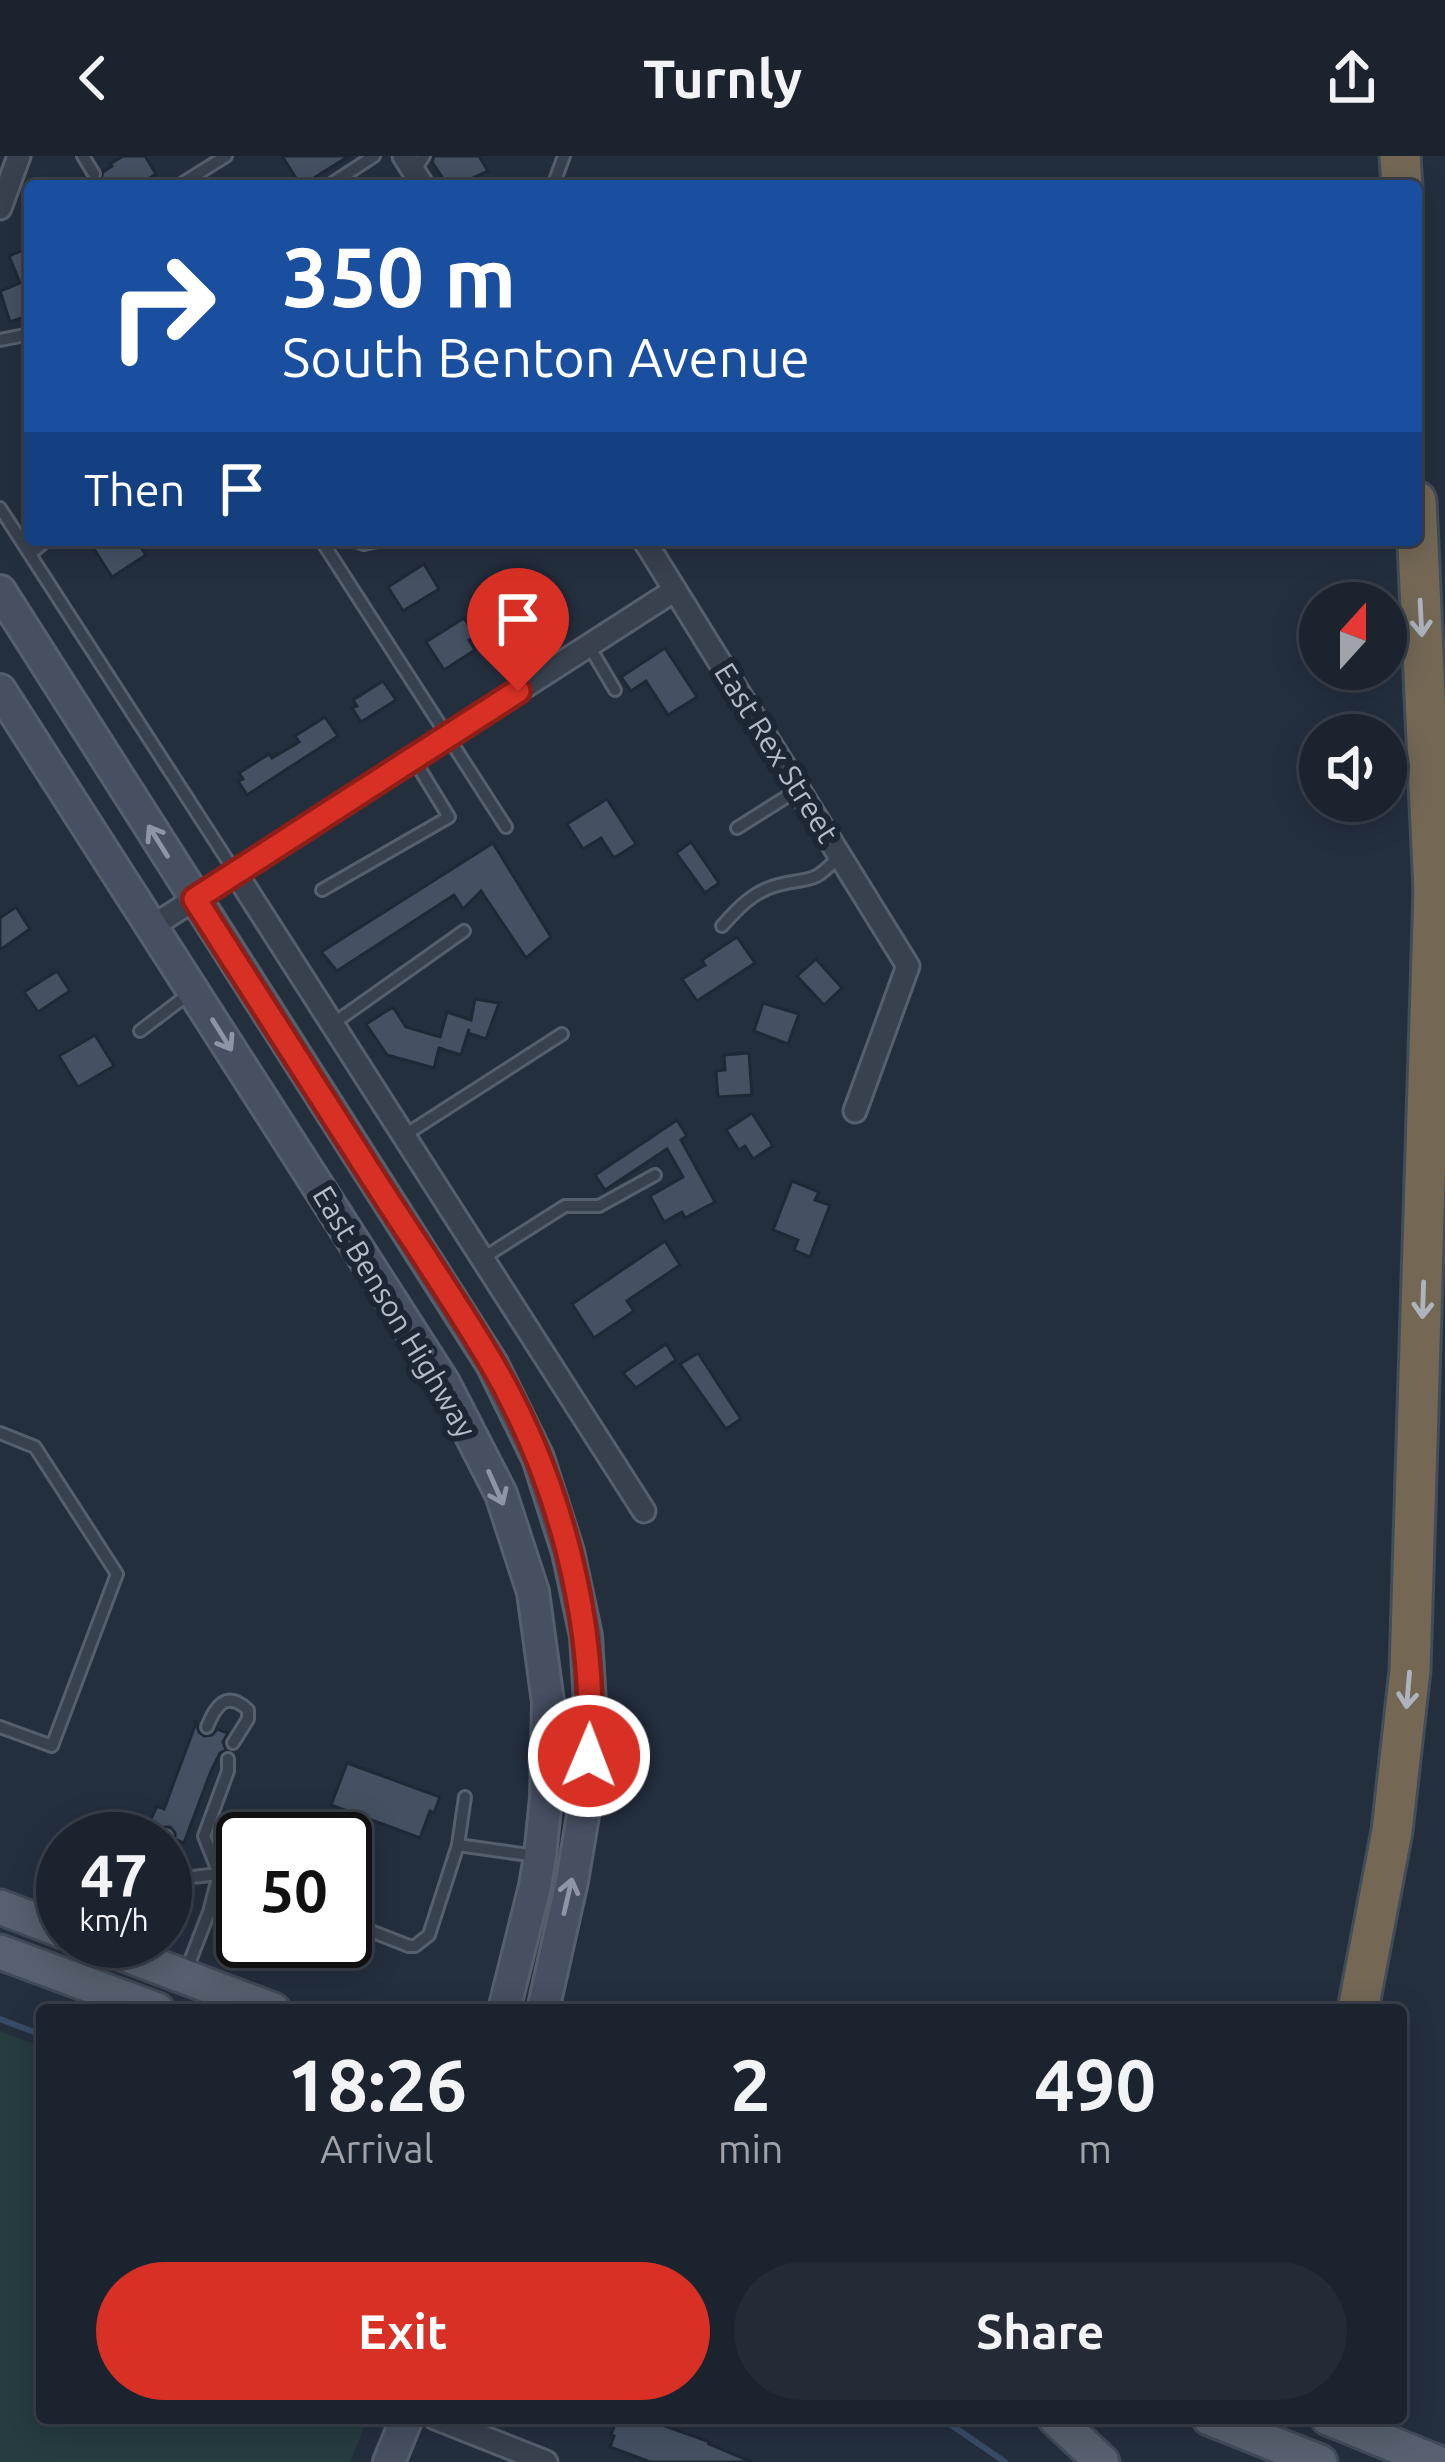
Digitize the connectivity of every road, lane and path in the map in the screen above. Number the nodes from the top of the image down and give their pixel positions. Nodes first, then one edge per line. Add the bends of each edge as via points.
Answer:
1 (20, 156) edge
2 (83, 156) edge
3 (226, 156) edge
4 (374, 156) edge
5 (94, 174) dead end
6 (188, 180) edge
7 (337, 180) edge
8 (0, 208) edge
9 (0, 508) edge
10 (24, 545) edge
11 (25, 546) edge
12 (40, 546) edge
13 (325, 546) edge
14 (648, 546) edge
15 (1418, 546) edge
16 (30, 554) junction
17 (676, 590) junction
18 (0, 591) edge
19 (589, 646) junction
20 (0, 690) edge
21 (616, 690) dead end
22 (448, 736) junction
23 (413, 758) junction
24 (799, 789) junction
25 (506, 827) dead end
26 (737, 828) dead end
27 (840, 856) junction
28 (236, 872) junction
29 (322, 890) dead end
30 (1434, 890) junction
31 (195, 899) junction
32 (153, 926) junction
33 (722, 926) dead end
34 (464, 931) dead end
35 (194, 990) junction
36 (334, 1024) junction
37 (140, 1031) dead end
38 (562, 1034) dead end
39 (854, 1111) dead end
40 (1445, 1133) edge
41 (405, 1136) junction
42 (655, 1175) dead end
43 (483, 1258) junction
44 (0, 1433) edge
45 (644, 1511) dead end
46 (0, 1727) edge
47 (207, 1727) dead end
48 (238, 1744) dead end
49 (230, 1764) dead end
50 (465, 1797) dead end
51 (458, 1845) junction
52 (539, 1856) junction
53 (216, 1866) edge
54 (216, 1884) edge
55 (0, 1907) edge
56 (36, 1921) edge
57 (372, 1932) edge
58 (0, 1952) edge
59 (160, 1968) edge
60 (184, 1977) junction
61 (141, 2004) edge
62 (257, 2004) edge
63 (506, 2004) edge
64 (543, 2004) edge
65 (1359, 2004) edge
66 (404, 2424) edge
67 (450, 2424) edge
68 (1061, 2424) edge
69 (1223, 2424) edge
70 (1343, 2424) edge
71 (1258, 2439) edge
72 (389, 2462) edge
73 (546, 2462) edge
74 (1102, 2462) edge
75 (1320, 2462) edge
76 (1436, 2462) edge

1 - 8 street
2 - 5 lane
3 - 6 lane
4 - 7 lane
9 - 10 lane
11 - 16 lane
12 - 16 lane
13 - 22 lane
14 - 17 street, East Rex Street
15 -> 30 highway
16 - 28 lane
17 - 19 street
17 - 24 street, East Rex Street
31 -> 18 main road, East Benson Highway
19 - 21 lane
19 - 22 street
20 - 32 main road, East Benson Highway
22 - 23 street
22 - 25 lane
23 - 28 street
23 - 29 lane via 449,818
24 - 26 lane
24 - 27 street, East Rex Street
27 - 33 lane via 816,879 760,892
27 - 39 street, East Rex Street via 908,966
28 - 31 street
28 - 36 street
30 - 40 highway
30 -> 65 highway via 1410,1670 1392,1831
31 - 32 street
64 -> 31 main road, East Benson Highway via 587,1792 591,1721 586,1636 568,1552 538,1458 492,1364
32 - 35 main road, East Benson Highway
34 - 36 lane
35 - 37 lane
35 -> 52 main road, East Benson Highway via 443,1383 501,1494 533,1592 548,1702
36 - 41 street
38 - 41 lane
41 - 43 street
42 - 43 lane via 599,1206 565,1206
43 - 45 street
44 - 46 lane via 35,1448 117,1574 52,1746
47 - 48 lane via 224,1702 244,1706
49 - 53 lane via 204,1836
50 - 51 lane
51 - 52 lane
51 - 57 lane via 429,1935 409,1946
52 - 63 main road, East Benson Highway
54 - 60 lane
55 - 56 main road
58 - 61 main road
59 - 60 main road
60 - 62 main road
66 - 72 main road
67 - 73 street
68 - 74 main road
69 - 71 main road
70 - 76 main road
71 - 75 main road

